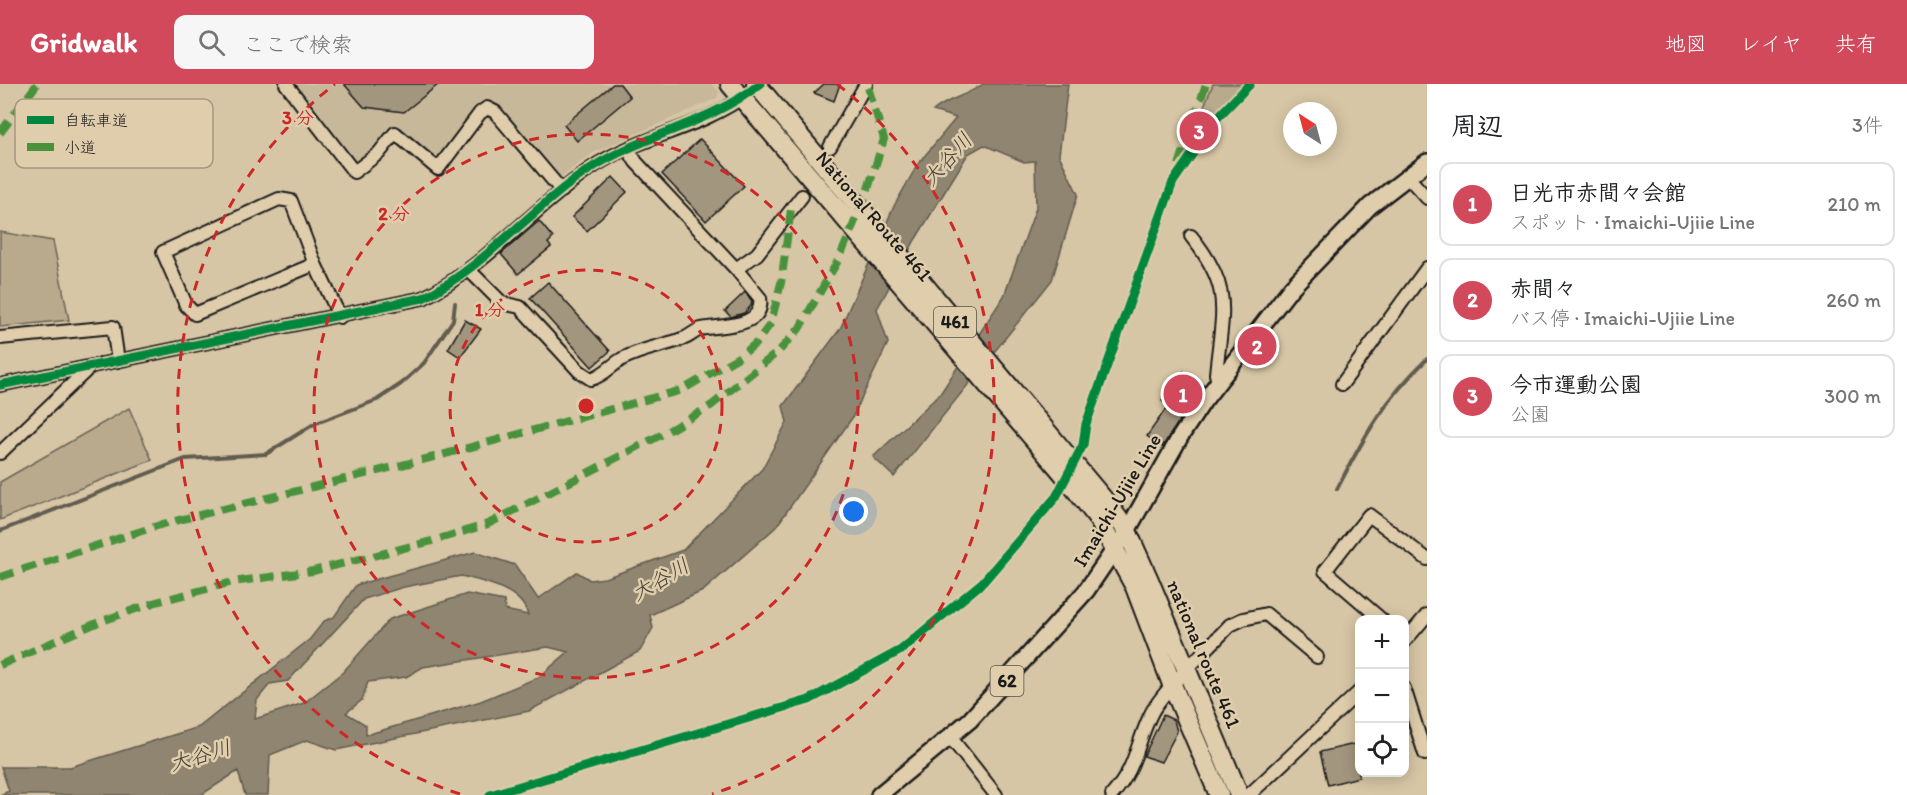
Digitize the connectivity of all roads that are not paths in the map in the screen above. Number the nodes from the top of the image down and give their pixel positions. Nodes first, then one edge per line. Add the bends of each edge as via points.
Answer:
1 (286, 84) edge
2 (866, 84) edge
3 (758, 85) edge
4 (736, 91) edge
5 (830, 147) dead end
6 (628, 149) junction
7 (1427, 162) edge
8 (1408, 177) junction
9 (562, 191) junction
10 (837, 195) junction
11 (802, 196) dead end
12 (1427, 198) edge
13 (1191, 236) dead end
14 (315, 264) junction
15 (1427, 268) edge
16 (736, 269) junction
17 (470, 270) junction
18 (340, 317) junction
19 (0, 338) edge
20 (118, 361) junction
21 (91, 366) junction
22 (1218, 383) junction
23 (1342, 384) dead end
24 (0, 386) edge
25 (0, 453) edge
26 (1066, 465) junction
27 (1126, 531) junction
28 (1116, 548) junction
29 (1427, 559) edge
30 (1376, 615) edge
31 (1427, 615) edge
32 (1409, 636) edge
33 (1317, 657) dead end
34 (1186, 672) junction
35 (1173, 687) junction
36 (1355, 695) edge
37 (1409, 701) edge
38 (951, 738) junction
39 (1424, 740) edge
40 (1425, 754) dead end
41 (879, 795) edge
42 (996, 795) edge
43 (1112, 795) edge
44 (1219, 795) edge
45 (1239, 795) edge
46 (1249, 795) edge

1 - 9 street via 354,172 379,153 395,133 438,169 487,108 495,112
2 - 5 street
3 - 4 street
3 - 10 highway, National Route 461 / 461
4 - 6 street via 719,111
4 - 10 highway, National Route 461 / 461
6 - 9 street via 590,169
6 - 16 street
7 - 8 main road, Imaichi-Ujiie Line / 62
8 - 12 street
8 - 22 main road, Imaichi-Ujiie Line / 62 via 1370,206 1304,274
9 - 17 street
10 - 26 highway, National Route 461 / 461
11 - 16 street via 757,255
13 - 22 street via 1213,266 1222,289
14 - 14 street via 291,201 279,199 163,252 186,305 195,314
14 - 18 street
15 - 23 street
16 - 17 street via 760,298 759,311 751,318 734,325 700,329 684,338 644,349 612,364 596,378 585,377 520,307 502,303
17 - 18 street via 423,298
18 - 20 street
19 - 20 street via 113,327
20 - 21 street
21 - 24 street
21 - 25 street
22 - 27 main road, Imaichi-Ujiie Line / 62 via 1180,437
26 - 27 highway, National Route 461 / 461
26 - 28 highway, National Route 461 / 461
27 - 28 main road, Imaichi-Ujiie Line / 62
27 - 34 highway, national route 461 / 461
28 - 35 highway, national route 461 / 461
28 - 38 main road, Imaichi-Ujiie Line / 62 via 1086,591 999,691
29 - 30 street via 1369,515 1325,571
31 - 32 street
33 - 34 street via 1271,617 1262,614 1230,626
34 - 35 street
34 - 45 highway, national route 461 / 461
35 - 43 street via 1150,715 1135,762
35 - 44 highway, national route 461 / 461
36 - 46 street
37 - 39 street
38 - 41 main road, Imaichi-Ujiie Line / 62
38 - 42 street
39 - 40 street

